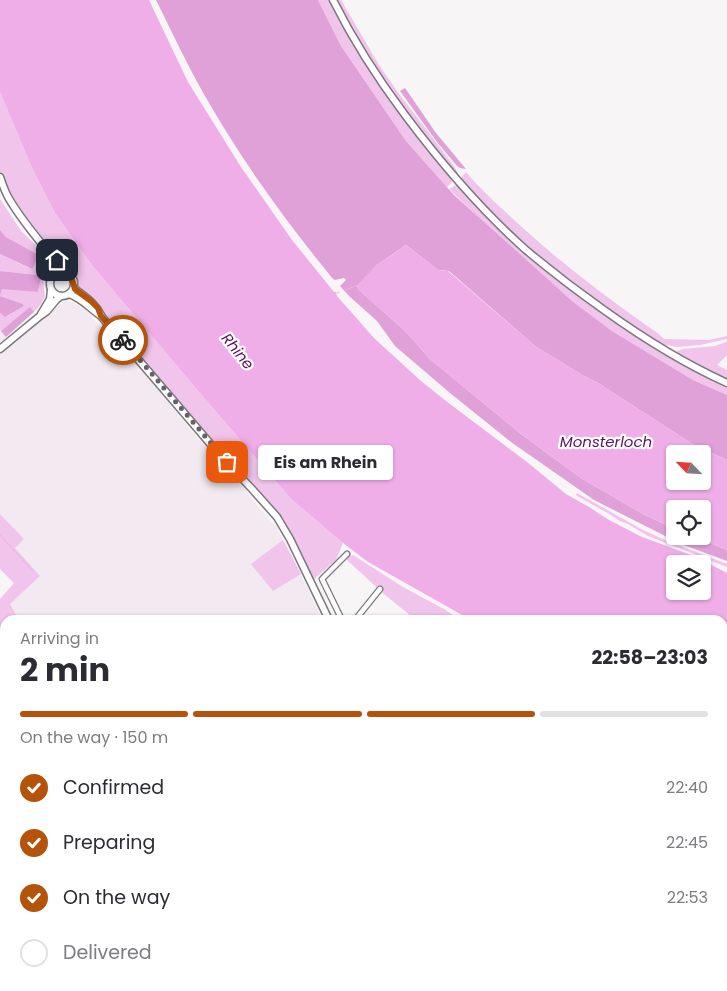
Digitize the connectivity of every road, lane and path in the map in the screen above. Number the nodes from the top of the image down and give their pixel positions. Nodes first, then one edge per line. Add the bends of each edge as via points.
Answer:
1 (332, 0) edge
2 (0, 177) edge
3 (50, 253) junction
4 (64, 272) junction
5 (55, 273) junction
6 (74, 286) junction
7 (51, 290) junction
8 (69, 294) junction
9 (61, 296) junction
10 (40, 316) junction
11 (101, 316) junction
12 (0, 349) edge
13 (727, 383) edge
14 (347, 554) dead end
15 (322, 579) junction
16 (312, 585) junction
17 (380, 589) dead end
18 (326, 615) edge
19 (340, 615) edge
20 (359, 615) edge

1 - 13 street via 388,91 432,150 492,218 565,282 617,319 660,348
2 - 3 street via 18,213
3 - 4 street
3 - 5 street
4 - 5 street
4 - 6 street via 71,276
5 - 7 street via 49,283
6 - 8 street
6 - 11 street via 98,308
7 - 9 street
7 - 10 street via 50,299
8 - 9 street
8 - 11 street
9 - 10 street
10 - 12 street
11 - 16 street via 285,528
14 - 15 street
15 - 16 street
15 - 19 street
16 - 18 street
17 - 20 street

